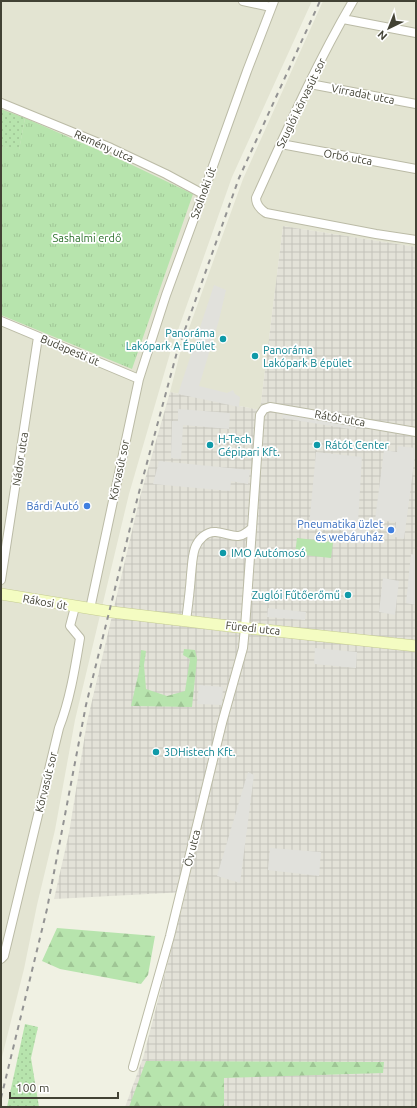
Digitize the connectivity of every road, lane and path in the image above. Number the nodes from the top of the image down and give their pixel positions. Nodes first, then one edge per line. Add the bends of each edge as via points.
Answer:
1 (243, 1) edge
2 (353, 1) edge
3 (273, 4) edge
4 (343, 19) junction
5 (416, 33) edge
6 (310, 84) junction
7 (1, 103) edge
8 (416, 104) edge
9 (281, 144) junction
10 (416, 169) edge
11 (204, 194) junction
12 (416, 240) edge
13 (1, 321) edge
14 (38, 337) junction
15 (139, 379) junction
16 (264, 409) joint
17 (416, 432) edge
18 (252, 528) junction
19 (1, 580) edge
20 (1, 594) edge
21 (75, 607) junction
22 (90, 609) junction
23 (186, 621) junction
24 (246, 628) junction
25 (416, 646) edge
26 (1, 959) edge
27 (134, 1067) dead end

1 - 3 street
2 - 4 street, Szuglói körvasút sor
3 - 11 street, Szolnoki út
4 - 5 street
4 - 6 street, Szuglói körvasút sor
6 - 8 street, Virradat utca
6 - 9 street, Szuglói körvasút sor
7 - 11 street, Remény utca via 117,151
9 - 10 street, Orbó utca
9 - 12 street, Szuglói körvasút sor via 256,198 256,203 266,213
11 - 15 street, Szolnoki út via 166,295
13 - 14 street, Budapesti út
14 - 15 street, Budapesti út
14 - 19 street, Nádor utca
15 - 22 street, Körvasút sor
16 - 17 street, Rátót utca via 278,408
16 - 18 street, Öv utca via 260,415
18 - 23 street via 244,535 236,537 214,532 206,534 200,540 193,558
18 - 24 street, Öv utca
20 - 21 main road, Rákosi út
21 - 22 main road, Rákosi út
21 - 26 street, Körvasút sor via 70,626 80,638 77,656 4,956
22 - 23 main road, Füredi utca
23 - 24 main road, Füredi utca
24 - 25 main road, Füredi utca
24 - 27 street, Öv utca via 170,936

